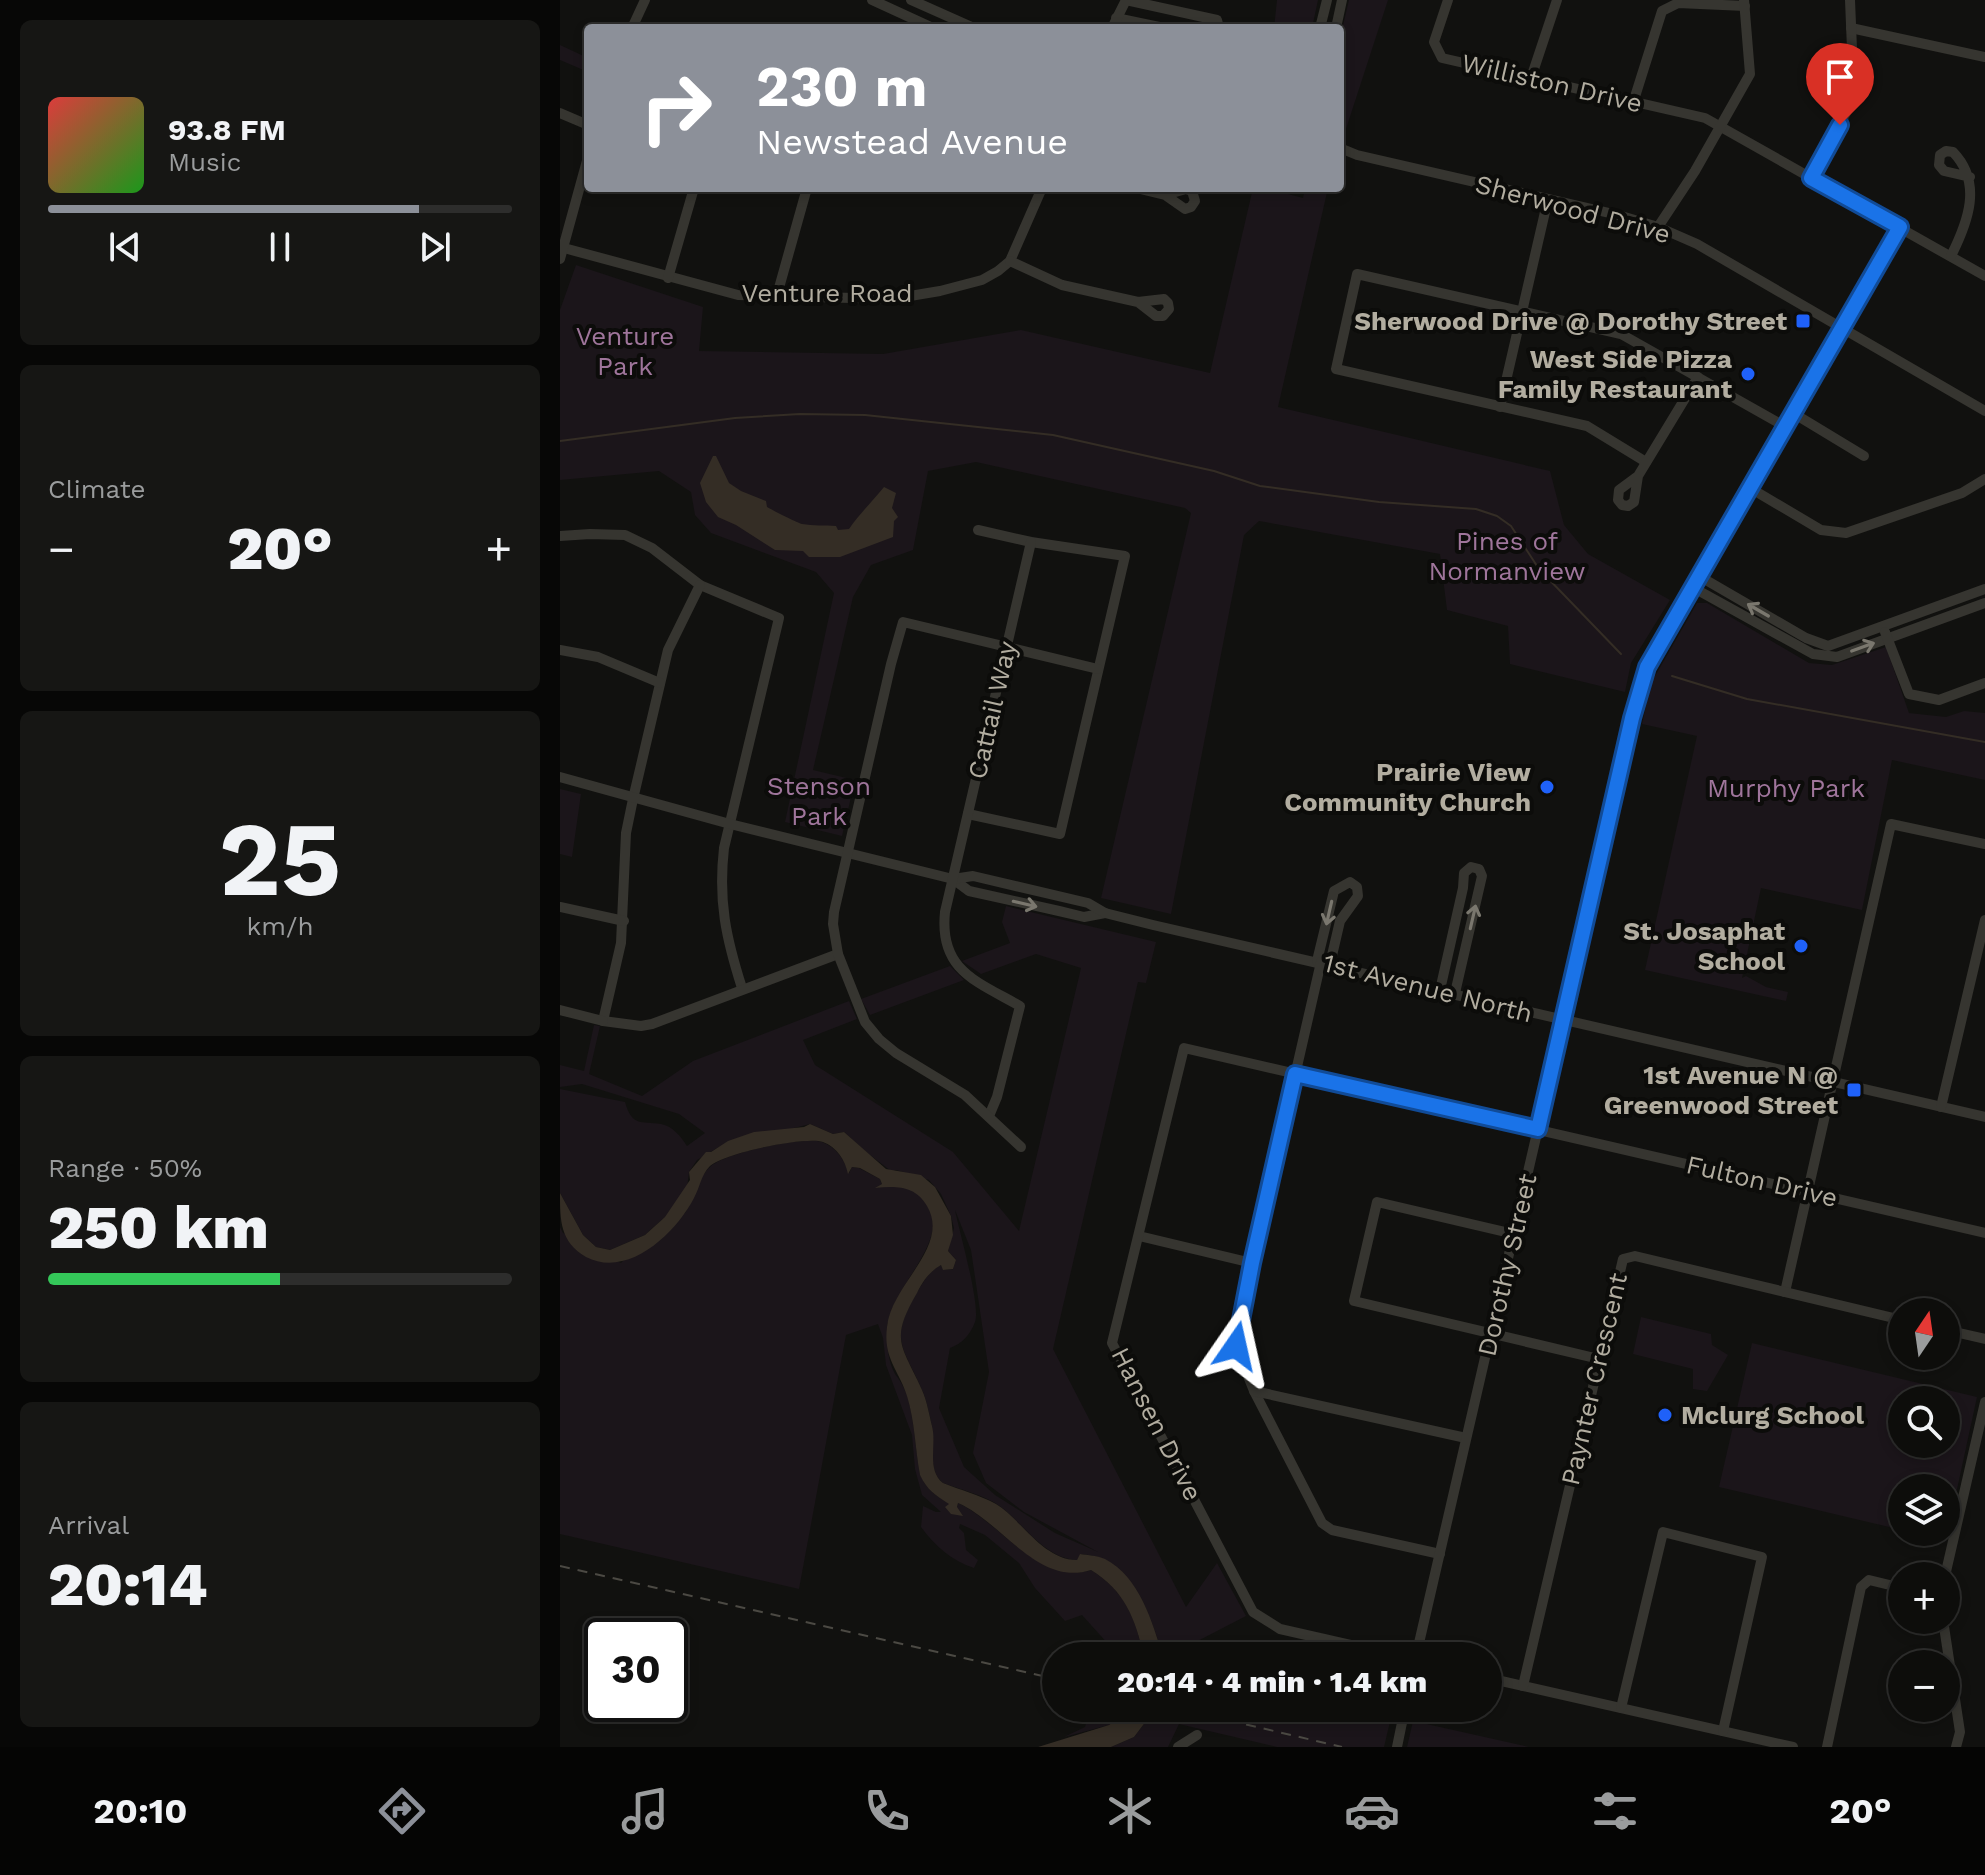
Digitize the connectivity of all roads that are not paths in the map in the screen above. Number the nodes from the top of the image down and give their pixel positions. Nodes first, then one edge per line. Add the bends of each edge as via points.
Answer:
1 (645, 0) edge
2 (872, 0) edge
3 (911, 0) edge
4 (1126, 0) edge
5 (1327, 0) edge
6 (1342, 0) edge
7 (1448, 0) edge
8 (1557, 0) edge
9 (1850, 0) edge
10 (1745, 3) edge
11 (1114, 23) edge
12 (634, 24) edge
13 (924, 24) edge
14 (965, 24) edge
15 (1218, 24) edge
16 (1321, 24) edge
17 (1337, 24) edge
18 (1851, 28) junction
19 (1985, 57) edge
20 (1531, 78) junction
21 (1633, 103) junction
22 (560, 113) edge
23 (584, 123) edge
24 (1720, 126) junction
25 (1344, 150) edge
26 (1344, 155) edge
27 (1357, 155) junction
28 (584, 172) edge
29 (1970, 177) dead end
30 (1811, 178) junction
31 (693, 192) edge
32 (806, 192) edge
33 (1040, 192) edge
34 (1153, 192) edge
35 (1165, 195) dead end
36 (1548, 199) junction
37 (1658, 227) junction
38 (1900, 227) junction
39 (562, 253) edge
40 (1951, 256) junction
41 (1010, 261) junction
42 (1985, 276) edge
43 (668, 278) junction
44 (777, 295) junction
45 (1138, 302) dead end
46 (1522, 311) junction
47 (1843, 329) junction
48 (1698, 377) junction
49 (1500, 407) junction
50 (1985, 411) edge
51 (1793, 413) junction
52 (1786, 427) junction
53 (1864, 456) dead end
54 (1646, 462) junction
55 (1638, 476) dead end
56 (1985, 479) edge
57 (1750, 488) junction
58 (978, 530) dead end
59 (560, 536) edge
60 (1031, 542) junction
61 (1699, 576) junction
62 (700, 585) junction
63 (1692, 587) junction
64 (1985, 589) edge
65 (1985, 603) edge
66 (1886, 633) junction
67 (1007, 648) junction
68 (560, 650) edge
69 (1098, 669) junction
70 (660, 683) junction
71 (1985, 683) edge
72 (560, 777) edge
73 (633, 799) junction
74 (968, 814) junction
75 (730, 824) junction
76 (1985, 844) edge
77 (848, 852) junction
78 (953, 879) junction
79 (560, 907) edge
80 (1985, 920) edge
81 (624, 921) junction
82 (838, 954) junction
83 (1323, 963) junction
84 (742, 988) junction
85 (1440, 990) junction
86 (1455, 993) junction
87 (560, 1010) edge
88 (603, 1021) junction
89 (1563, 1021) junction
90 (1295, 1074) junction
91 (1832, 1082) junction
92 (1941, 1107) junction
93 (989, 1116) junction
94 (1985, 1117) edge
95 (1538, 1129) junction
96 (1021, 1147) dead end
97 (1807, 1191) junction
98 (1985, 1233) edge
99 (1514, 1234) junction
100 (1139, 1236) junction
101 (1252, 1263) junction
102 (1785, 1292) junction
103 (1888, 1317) edge
104 (1960, 1333) edge
105 (1490, 1335) junction
106 (1985, 1339) edge
107 (1599, 1359) junction
108 (1254, 1391) junction
109 (1985, 1402) edge
110 (1466, 1438) junction
111 (1440, 1554) junction
112 (1948, 1562) edge
113 (1888, 1585) edge
114 (1945, 1634) edge
115 (1337, 1642) edge
116 (1419, 1642) edge
117 (1502, 1681) edge
118 (1523, 1686) junction
119 (1621, 1708) junction
120 (1402, 1722) edge
121 (1723, 1731) junction
122 (1197, 1735) dead end
123 (1178, 1747) edge
124 (1397, 1747) edge
125 (1793, 1747) edge
126 (1827, 1747) edge
127 (1956, 1747) edge

1 - 12 street
2 - 13 street
3 - 14 street
4 - 11 street
4 - 15 street
5 - 16 street
6 - 17 street
7 - 20 street, Williston Drive via 1434,42 1442,58
8 - 20 street
9 - 18 street
10 - 21 street via 1678,3 1662,11
10 - 24 street via 1750,74
18 - 19 street
18 - 30 street via 1854,98
20 - 21 street, Williston Drive
21 - 24 street, Williston Drive
22 - 23 street
24 - 30 street, Williston Drive
24 - 37 street
25 - 27 street, Sherwood Drive
26 - 27 street, Sherwood Drive
27 - 36 street, Sherwood Drive
28 - 39 street
29 - 40 street via 1972,195 1963,233
30 - 38 street, Williston Drive
31 - 43 street
32 - 44 street
33 - 41 street
34 - 35 street
36 - 37 street, Sherwood Drive
36 - 46 street
37 - 47 street, Sherwood Drive
38 - 40 street, Williston Drive
38 - 47 street, Dorothy Street
39 - 43 street, Venture Road
40 - 42 street, Williston Drive
41 - 44 street, Venture Road via 982,280 892,299
41 - 45 street via 1062,285
43 - 44 street, Venture Road via 738,295
46 - 48 street via 1621,334
46 - 49 street
46 - 49 street via 1357,274 1336,369
47 - 50 street, Sherwood Drive
47 - 51 street, Dorothy Street
48 - 52 street
48 - 54 street
49 - 54 street via 1587,426
51 - 52 street, Dorothy Street
51 - 53 street
52 - 57 street, Dorothy Street
54 - 55 street
56 - 57 street via 1962,493 1846,533 1821,530
57 - 61 street, Dorothy Street
58 - 60 street
59 - 62 street via 625,535 652,548
60 - 67 street, Cattail Way
60 - 69 street via 1125,556
61 - 63 street, Dorothy Street
66 -> 61 street via 1818,644
62 - 70 street via 668,650
62 - 75 street via 779,618
63 -> 66 street via 1825,657 1837,657
63 - 89 street, Dorothy Street via 1640,688
64 - 66 street
65 - 66 street
66 - 71 street via 1909,694 1939,700
67 - 69 street
67 - 74 street, Cattail Way
67 - 77 street via 903,622
68 - 70 street via 598,657
69 - 74 street via 1060,834
70 - 73 street
72 - 73 street, 1st Avenue North
73 - 75 street, 1st Avenue North
73 - 81 street via 625,847
74 - 78 street, Cattail Way
75 - 77 street, 1st Avenue North
75 - 84 street via 721,896 726,937
76 - 91 street via 1891,824
77 - 78 street, 1st Avenue North
77 - 82 street via 834,912
78 - 83 street, 1st Avenue North via 973,876 1088,903 1105,913
78 - 93 street, Cattail Way via 943,930 948,954 979,983 1020,1006
79 - 81 street
80 - 92 street
81 - 88 street
82 - 84 street
82 - 93 street via 865,1022 879,1039
83 -> 83 street via 1340,921 1358,896 1350,882 1334,891
83 - 85 street, 1st Avenue North
83 - 90 street
84 - 88 street via 652,1024
85 - 86 street, 1st Avenue North
86 -> 85 street via 1482,876 1471,867 1464,873
86 - 89 street, 1st Avenue North
87 - 88 street
89 - 91 street, 1st Avenue North
89 - 95 street, Dorothy Street
90 - 95 street, Fulton Drive
90 - 100 street, Hansen Drive via 1184,1048
90 - 101 street
91 - 92 street, 1st Avenue North
91 - 97 street
92 - 94 street, 1st Avenue North
93 - 96 street
95 - 97 street, Fulton Drive
95 - 99 street, Dorothy Street
97 - 98 street, Fulton Drive
97 - 102 street
99 - 105 street, Dorothy Street
99 - 105 street via 1377,1202 1365,1252 1354,1301
100 - 101 street
100 - 115 street, Hansen Drive via 1112,1343 1253,1612 1280,1629
101 - 108 street via 1236,1346
102 - 103 street, Paynter Crescent
102 - 107 street, Paynter Crescent via 1635,1256 1623,1259
104 - 106 street
105 - 107 street
105 - 110 street, Dorothy Street
107 - 118 street, Paynter Crescent
108 - 110 street
108 - 111 street via 1322,1523 1332,1530
109 - 112 street
110 - 111 street, Dorothy Street
111 - 116 street, Dorothy Street
113 - 126 street via 1869,1580 1861,1587
114 - 127 street via 1960,1732
117 - 118 street
118 - 119 street
119 - 121 street
119 - 121 street via 1663,1532 1762,1557
120 - 124 street
121 - 125 street
122 - 123 street

